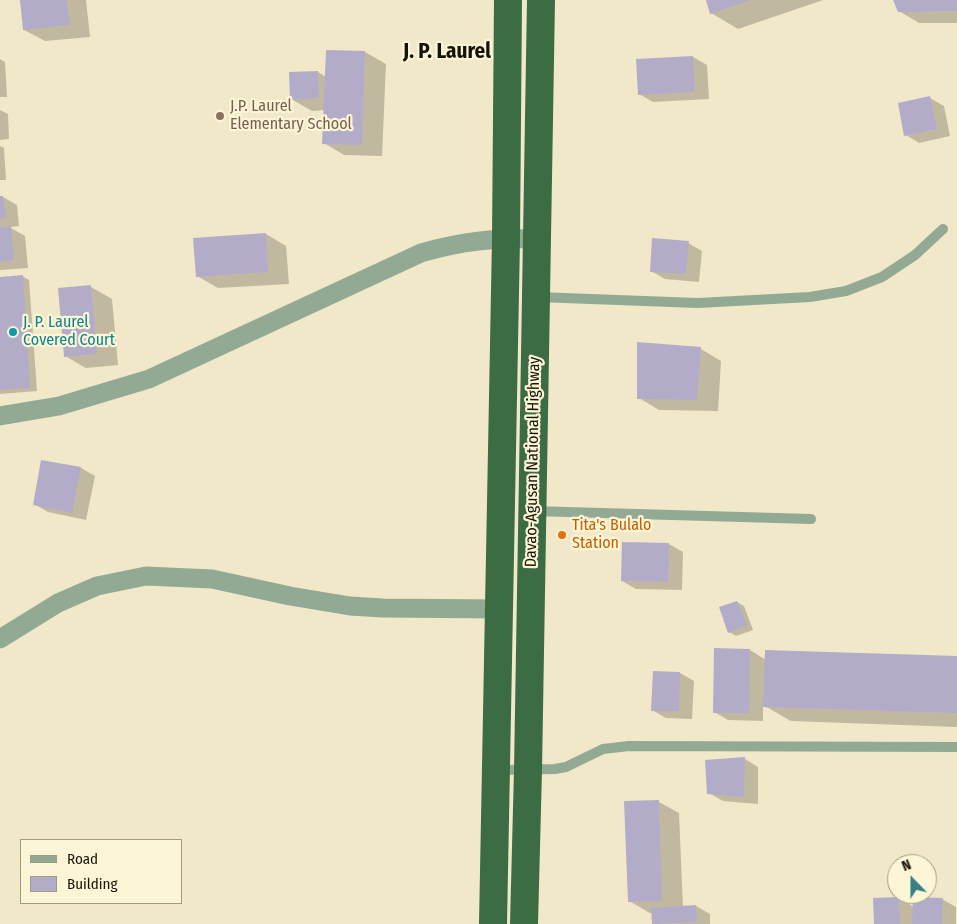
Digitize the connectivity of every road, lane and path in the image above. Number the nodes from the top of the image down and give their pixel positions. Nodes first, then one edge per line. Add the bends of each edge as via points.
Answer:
1 (508, 0) edge
2 (541, 0) edge
3 (944, 229) dead end
4 (506, 239) junction
5 (537, 239) junction
6 (536, 297) junction
7 (0, 416) edge
8 (532, 511) junction
9 (811, 519) dead end
10 (499, 609) junction
11 (0, 638) edge
12 (957, 747) edge
13 (496, 770) junction
14 (528, 770) junction
15 (493, 924) edge
16 (524, 924) edge

1 - 4 highway, Davao-Agusan National Highway
2 - 5 highway, Davao-Agusan National Highway
3 - 6 lane via 915,255 882,277 846,291 810,297 698,303
4 - 5 street
4 - 7 street via 457,243 421,253 149,379 59,406
4 - 10 highway, Davao-Agusan National Highway
5 - 6 highway, Davao-Agusan National Highway
6 - 8 highway, Davao-Agusan National Highway
8 - 9 lane
8 - 14 highway, Davao-Agusan National Highway
10 - 11 street via 350,606 212,579 146,576 97,586 58,603
10 - 13 highway, Davao-Agusan National Highway
12 - 14 lane via 614,747 592,753 566,767
13 - 14 lane
13 - 15 highway, Davao-Agusan National Highway
14 - 16 highway, Davao-Agusan National Highway

